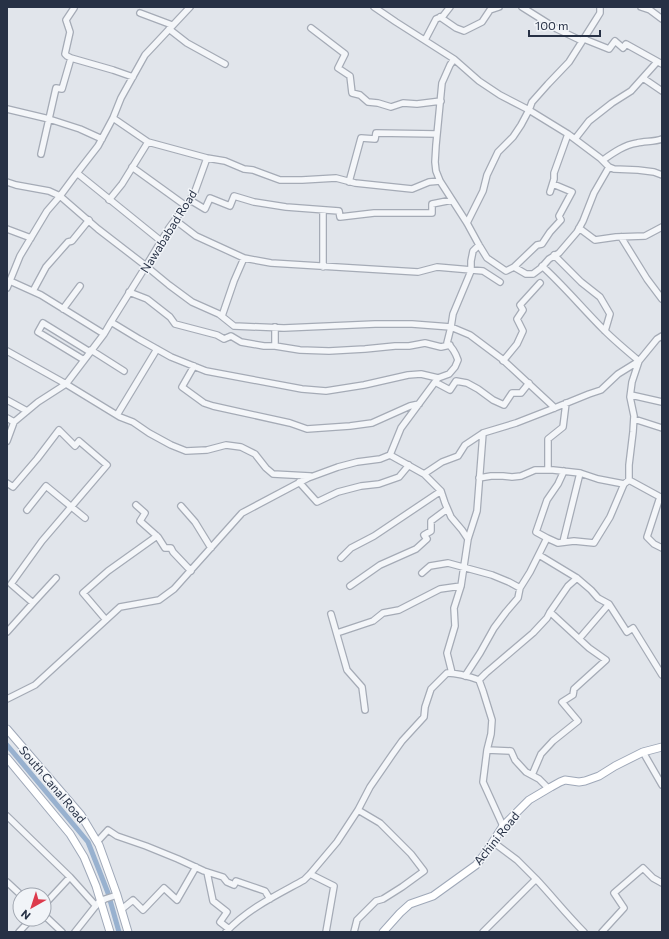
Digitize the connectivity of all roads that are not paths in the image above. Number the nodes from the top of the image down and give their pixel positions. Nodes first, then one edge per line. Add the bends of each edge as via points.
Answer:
1 (190, 7) edge
2 (374, 7) edge
3 (450, 7) edge
4 (499, 7) edge
5 (522, 7) edge
6 (600, 7) edge
7 (641, 7) edge
8 (74, 8) dead end
9 (140, 13) dead end
10 (440, 17) junction
11 (662, 19) edge
12 (170, 27) junction
13 (311, 28) dead end
14 (425, 40) junction
15 (583, 40) junction
16 (71, 58) junction
17 (454, 59) junction
18 (660, 63) edge
19 (225, 64) dead end
20 (133, 77) junction
21 (643, 78) junction
22 (662, 91) edge
23 (441, 100) junction
24 (7, 109) edge
25 (530, 110) junction
26 (113, 118) junction
27 (49, 119) junction
28 (437, 134) junction
29 (568, 134) junction
30 (102, 138) junction
31 (575, 139) junction
32 (662, 139) edge
33 (148, 142) junction
34 (41, 154) dead end
35 (207, 158) junction
36 (602, 160) junction
37 (132, 167) junction
38 (609, 167) junction
39 (77, 173) junction
40 (662, 175) edge
41 (440, 181) junction
42 (7, 182) edge
43 (349, 182) junction
44 (553, 184) junction
45 (550, 192) dead end
46 (60, 196) junction
47 (109, 200) junction
48 (190, 200) junction
49 (452, 200) junction
50 (186, 206) junction
51 (323, 210) junction
52 (89, 220) junction
53 (175, 220) junction
54 (467, 223) junction
55 (662, 227) edge
56 (579, 228) junction
57 (7, 229) edge
58 (621, 237) junction
59 (31, 238) junction
60 (161, 241) junction
61 (479, 245) junction
62 (554, 255) junction
63 (244, 258) junction
64 (146, 266) junction
65 (542, 266) junction
66 (323, 267) junction
67 (514, 267) junction
68 (471, 270) junction
69 (9, 281) edge
70 (500, 282) dead end
71 (540, 284) dead end
72 (80, 286) dead end
73 (7, 288) edge
74 (33, 291) junction
75 (129, 292) junction
76 (662, 299) edge
77 (63, 309) junction
78 (222, 316) junction
79 (111, 322) junction
80 (275, 327) junction
81 (451, 327) junction
82 (605, 331) junction
83 (104, 334) junction
84 (662, 336) edge
85 (450, 345) junction
86 (275, 346) junction
87 (157, 349) junction
88 (7, 351) edge
89 (91, 351) junction
90 (84, 360) junction
91 (503, 360) junction
92 (639, 362) junction
93 (194, 366) junction
94 (124, 371) dead end
95 (436, 380) junction
96 (528, 383) junction
97 (66, 384) junction
98 (630, 395) junction
99 (7, 400) edge
100 (662, 402) edge
101 (566, 403) junction
102 (419, 404) junction
103 (555, 408) junction
104 (27, 412) junction
105 (117, 415) junction
106 (7, 418) edge
107 (634, 420) junction
108 (14, 422) junction
109 (662, 428) edge
110 (483, 433) junction
111 (7, 441) edge
112 (390, 455) junction
113 (409, 466) junction
114 (548, 470) junction
115 (564, 471) junction
116 (580, 473) junction
117 (424, 474) junction
118 (312, 476) junction
119 (479, 478) junction
120 (629, 480) junction
121 (299, 482) junction
122 (7, 483) edge
123 (624, 484) junction
124 (442, 492) junction
125 (661, 497) edge
126 (136, 505) dead end
127 (180, 506) dead end
128 (72, 507) junction
129 (447, 509) junction
130 (27, 510) dead end
131 (85, 518) dead end
132 (157, 536) junction
133 (547, 538) junction
134 (468, 539) junction
135 (563, 542) junction
136 (211, 548) junction
137 (662, 548) edge
138 (539, 555) junction
139 (341, 558) dead end
140 (464, 566) junction
141 (191, 571) junction
142 (422, 573) dead end
143 (56, 578) dead end
144 (577, 578) junction
145 (350, 586) dead end
146 (461, 586) junction
147 (520, 588) junction
148 (33, 603) junction
149 (609, 604) junction
150 (550, 612) junction
151 (331, 614) dead end
152 (106, 620) junction
153 (7, 632) edge
154 (337, 633) junction
155 (579, 639) junction
156 (452, 673) junction
157 (662, 675) edge
158 (465, 676) junction
159 (479, 680) junction
160 (7, 699) edge
161 (365, 710) dead end
162 (7, 729) edge
163 (662, 747) edge
164 (487, 750) junction
165 (643, 752) junction
166 (7, 758) edge
167 (532, 775) junction
168 (662, 785) edge
169 (548, 788) junction
170 (358, 810) junction
171 (7, 816) edge
172 (503, 826) junction
173 (97, 842) junction
174 (493, 842) junction
175 (196, 867) junction
176 (208, 872) junction
177 (310, 874) junction
178 (70, 877) junction
179 (536, 879) junction
180 (662, 883) edge
181 (52, 896) edge
182 (117, 896) junction
183 (270, 899) junction
184 (100, 902) junction
185 (122, 909) junction
186 (52, 923) edge
187 (228, 931) edge
188 (386, 931) edge
189 (62, 932) edge
190 (75, 932) edge
191 (110, 932) edge
192 (128, 932) edge
193 (326, 932) edge
194 (354, 932) edge
195 (483, 932) edge
196 (584, 932) edge
197 (602, 932) edge

1 - 12 street
2 - 14 street
3 - 10 street
4 - 10 street via 490,10 482,22 464,31
5 - 15 street via 557,29
6 - 15 street via 600,13
7 - 11 street
8 - 16 street via 66,20 70,32 65,54
9 - 12 street
10 - 14 street via 436,19
12 - 19 street via 187,43
12 - 20 street via 145,55
13 - 23 street via 345,54 338,68 350,76 352,93 360,95 368,102 391,107 403,103 417,104
14 - 17 street
15 - 18 street via 609,48 615,42 623,48 626,44
15 - 25 street via 569,62 532,102
16 - 20 street
16 - 27 street via 62,89 56,88
17 - 23 street via 442,83
17 - 25 street via 479,81
18 - 21 street
20 - 26 street
21 - 22 street
21 - 31 street via 631,91 589,121
23 - 28 street
24 - 27 street
25 - 29 street
25 - 54 street via 513,137 498,152
26 - 30 street
26 - 33 street
27 - 30 street
27 - 34 street
28 - 41 street via 435,162
28 - 43 street via 376,133 375,139 361,138
29 - 31 street
29 - 44 street via 554,173
30 - 39 street
31 - 36 street
32 - 36 street via 626,146
33 - 35 street
33 - 37 street
35 - 43 street via 225,161 280,180 336,178
35 - 48 street, Nawababad Road
36 - 38 street
37 - 47 street
37 - 50 street
38 - 40 street
38 - 56 street
39 - 46 street
39 - 47 street
41 - 43 street via 429,182 412,189
41 - 49 street
42 - 46 street
44 - 45 street
44 - 67 street via 572,192 559,216 561,220 542,244 537,245
46 - 52 street
46 - 59 street via 47,210
47 - 60 street
48 - 50 street, Nawababad Road
48 - 51 street via 205,209 210,198 230,206 234,196 254,202
49 - 51 street via 432,204 432,213 374,213 340,217 339,211
49 - 54 street
50 - 53 street, Nawababad Road
51 - 66 street
52 - 64 street
52 - 74 street via 46,267
53 - 60 street, Nawababad Road
53 - 63 street via 196,236
54 - 61 street
55 - 58 street via 645,236
56 - 58 street via 595,240
56 - 62 street via 559,253
57 - 59 street
58 - 76 street
59 - 69 street
60 - 64 street, Nawababad Road
61 - 67 street via 487,258 506,271
61 - 68 street via 472,256
62 - 65 street
62 - 82 street via 600,297 610,314
63 - 66 street
63 - 78 street
64 - 75 street, Nawababad Road
64 - 78 street via 192,302
65 - 67 street via 533,274 526,274
65 - 82 street
66 - 68 street via 418,272 437,267
68 - 70 street via 483,271
68 - 81 street via 453,314
69 - 73 street
69 - 74 street
71 - 91 street via 520,305 523,310 518,319 523,331 517,344
72 - 77 street
74 - 77 street
75 - 79 street, Nawababad Road
75 - 86 street via 147,299 170,316 175,324 217,334 224,339 231,336 241,342
77 - 83 street
78 - 80 street via 234,326
79 - 83 street, Nawababad Road
79 - 87 street
80 - 81 street via 376,324
80 - 86 street
81 - 85 street via 447,343
81 - 91 street via 470,335
82 - 92 street
83 - 89 street
84 - 92 street
85 - 86 street via 441,347 425,343 329,351
85 - 95 street via 458,360 449,374
87 - 93 street
87 - 105 street
88 - 97 street
89 - 90 street
89 - 90 street via 43,323 38,332
89 - 94 street
90 - 97 street
91 - 96 street
92 - 98 street
92 - 101 street via 618,374 601,390
93 - 95 street via 206,371 326,391 408,375 421,374
93 - 102 street via 182,387 204,403 307,429 372,423
95 - 96 street via 450,390 456,381 467,383 504,405 512,393 521,393
95 - 102 street
96 - 103 street
97 - 104 street
97 - 105 street
98 - 100 street
98 - 107 street
99 - 104 street
101 - 103 street
101 - 114 street via 564,427 548,439
102 - 112 street via 401,428
103 - 110 street
104 - 108 street
105 - 118 street via 186,451 207,450 226,445 241,447 255,454 274,474
106 - 108 street
107 - 109 street
107 - 120 street
108 - 111 street
110 - 117 street via 465,445 458,456 442,462
110 - 119 street
112 - 113 street
112 - 118 street
113 - 117 street
113 - 121 street via 400,477 338,492 317,502
114 - 115 street
114 - 119 street via 535,470 521,476
115 - 116 street
115 - 133 street via 547,500 536,532
116 - 123 street
116 - 135 street
117 - 124 street
118 - 121 street
119 - 134 street via 477,511
120 - 123 street
120 - 125 street
121 - 136 street via 242,513
122 - 128 street via 13,487 59,430 75,446 79,441 107,465
123 - 135 street via 610,517 594,543
124 - 129 street
124 - 139 street via 351,548
125 - 137 street via 647,537
126 - 132 street via 145,513 140,521
127 - 136 street via 195,522
128 - 130 street via 46,486
128 - 131 street
128 - 148 street via 42,541 11,584
129 - 134 street
129 - 145 street via 431,521 431,531 424,535 427,539 416,549 380,565
132 - 141 street via 165,548 171,548
132 - 152 street via 108,571 83,593
133 - 135 street via 558,543
133 - 138 street
134 - 140 street
136 - 141 street
138 - 144 street
138 - 147 street
140 - 142 street via 448,563 430,566
140 - 146 street
140 - 147 street via 492,574
141 - 152 street via 174,589 158,600 120,607
143 - 148 street
144 - 149 street via 598,598
144 - 150 street via 568,586
146 - 154 street via 440,589 399,610 383,613 373,621
146 - 156 street via 454,608 455,626 447,653
147 - 158 street via 518,598 494,628
148 - 153 street
149 - 155 street
149 - 157 street via 627,632 632,628
150 - 155 street
150 - 159 street via 533,633
151 - 154 street
152 - 160 street via 35,685
154 - 161 street via 347,670 362,687
155 - 167 street via 606,660 574,689 573,695 562,702 578,721 541,754
156 - 158 street
156 - 170 street via 447,673 431,689 424,707 424,717 370,786
158 - 159 street
159 - 164 street via 492,720
162 - 173 main road, South Canal Road via 80,815
163 - 165 main road, Achini Road
164 - 167 street via 511,751 515,760
164 - 172 street via 484,782
165 - 168 street
165 - 169 main road, Achini Road via 599,776 579,782 565,780
166 - 184 main road via 70,834 84,856
167 - 169 street
169 - 172 main road, Achini Road via 529,800
170 - 177 street via 337,842
170 - 194 street via 380,823 424,871 376,901 357,920
171 - 178 street
172 - 174 main road, Achini Road
173 - 175 street via 108,830 117,836
173 - 182 main road, South Canal Road
174 - 179 street via 517,860
174 - 188 main road, Achini Road via 476,865 433,896 410,904
175 - 176 street
175 - 185 street via 177,900 164,888 143,910 133,900
176 - 183 street via 223,877 234,885 236,880 265,891
176 - 187 street via 213,901 227,912 220,922
177 - 183 street
177 - 193 street via 334,886
178 - 181 street
178 - 184 street
179 - 195 street
179 - 196 street
180 - 197 street via 643,868 614,893 624,908
182 - 184 street
182 - 185 main road, South Canal Road
183 - 187 street via 237,921
184 - 190 street
184 - 191 main road
185 - 192 main road, South Canal Road
186 - 189 street

